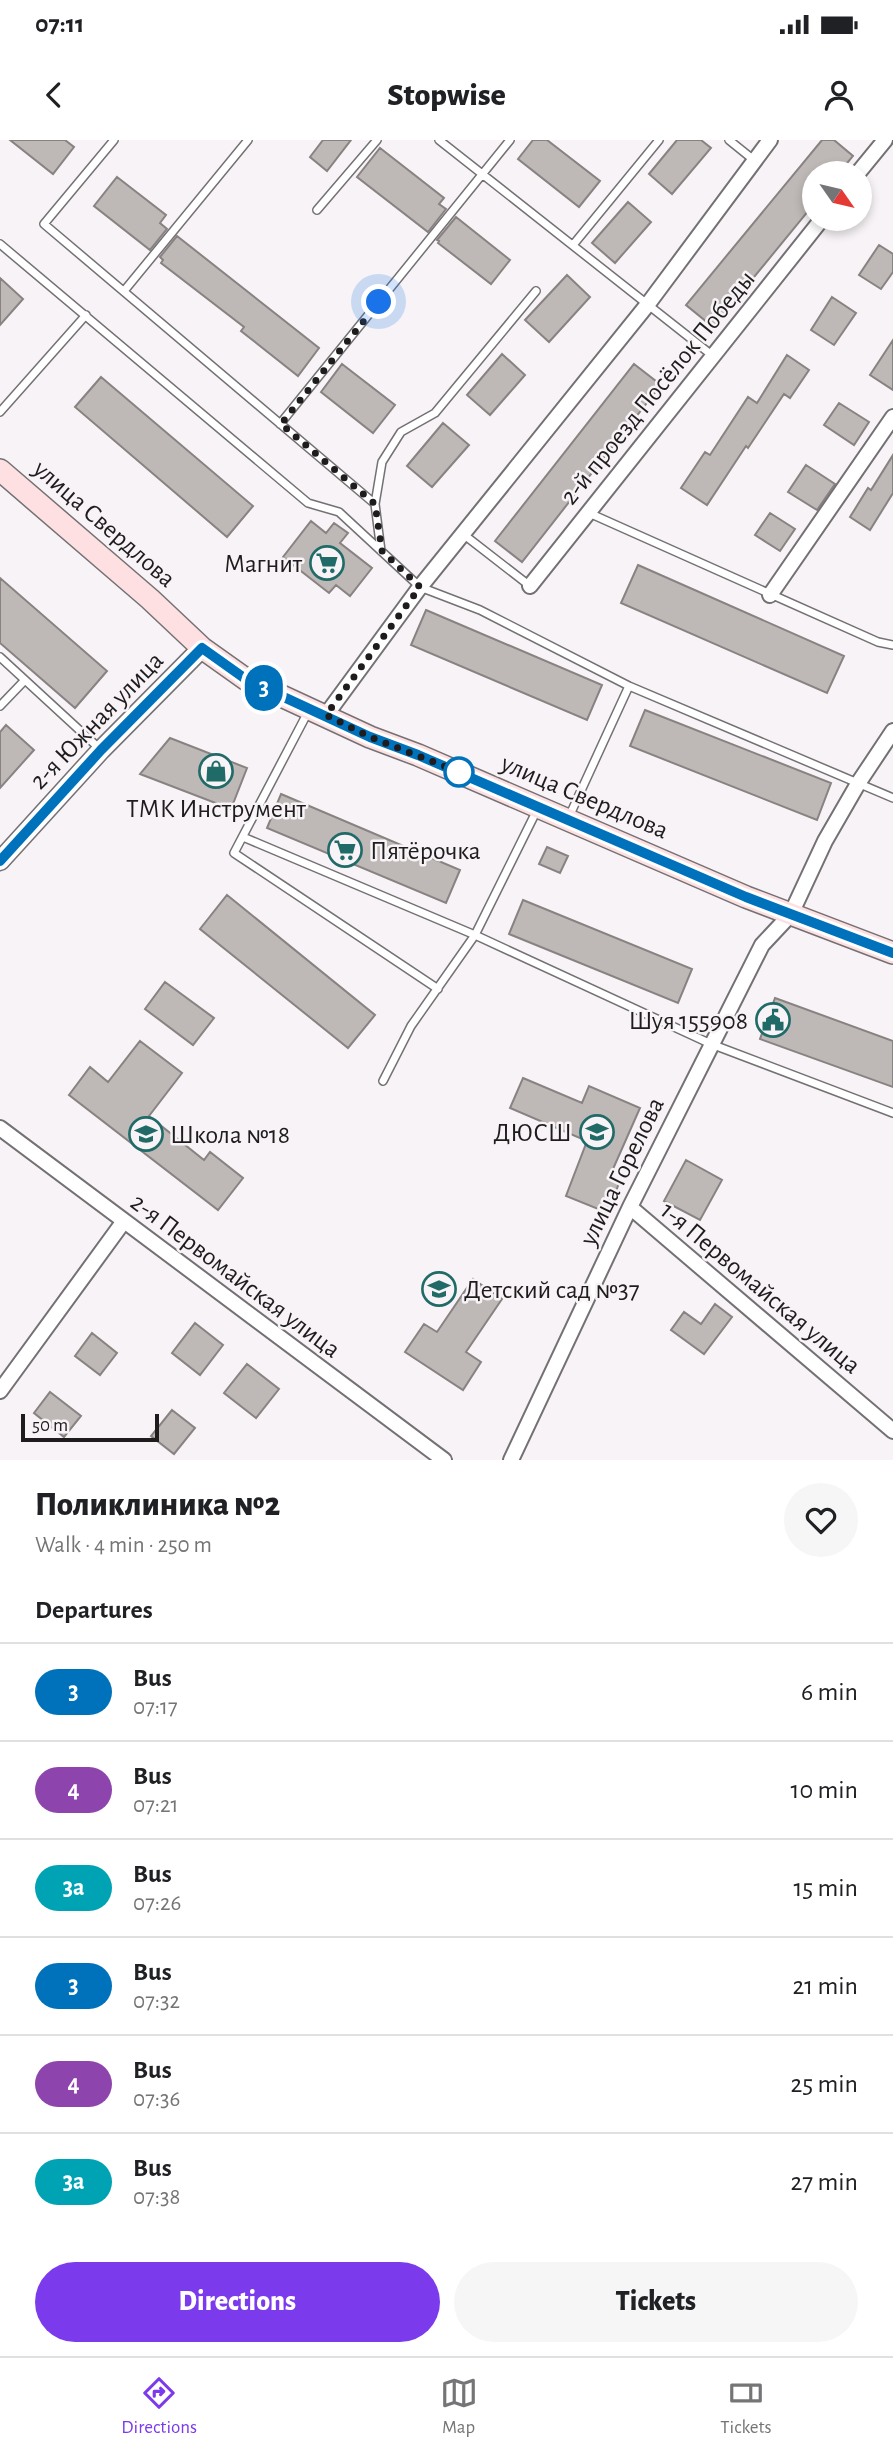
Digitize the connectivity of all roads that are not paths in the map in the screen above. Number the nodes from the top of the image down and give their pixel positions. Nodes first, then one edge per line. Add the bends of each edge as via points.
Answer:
1 (114, 140) edge
2 (248, 140) edge
3 (377, 140) edge
4 (439, 140) edge
5 (510, 140) edge
6 (659, 140) edge
7 (729, 140) edge
8 (770, 140) edge
9 (885, 140) edge
10 (755, 161) junction
11 (868, 161) edge
12 (317, 210) dead end
13 (812, 231) edge
14 (0, 244) edge
15 (573, 245) junction
16 (536, 291) dead end
17 (124, 292) junction
18 (648, 303) junction
19 (86, 315) junction
20 (713, 356) junction
21 (0, 412) edge
22 (893, 417) edge
23 (281, 424) junction
24 (0, 470) edge
25 (375, 504) junction
26 (588, 512) junction
27 (463, 534) junction
28 (382, 551) junction
29 (530, 586) joint
30 (420, 587) junction
31 (770, 595) junction
32 (893, 645) edge
33 (202, 648) junction
34 (0, 657) edge
35 (25, 680) junction
36 (629, 686) junction
37 (0, 706) edge
38 (318, 712) junction
39 (893, 731) edge
40 (101, 750) junction
41 (859, 782) junction
42 (893, 798) edge
43 (539, 806) junction
44 (568, 819) junction
45 (243, 837) junction
46 (0, 861) edge
47 (791, 914) junction
48 (475, 935) junction
49 (893, 953) edge
50 (438, 989) junction
51 (711, 1044) junction
52 (383, 1081) dead end
53 (893, 1113) edge
54 (0, 1128) edge
55 (630, 1208) junction
56 (124, 1221) junction
57 (0, 1391) edge
58 (893, 1431) edge
59 (444, 1460) edge
60 (511, 1460) edge

1 - 17 lane via 44,224
2 - 17 lane
3 - 12 lane
4 - 15 lane
5 - 23 lane
6 - 15 lane
7 - 10 lane
8 - 10 street
9 - 11 street
10 - 18 street
13 - 20 street, 2-й проезд Посёлок Победы
14 - 19 lane
15 - 18 lane
16 - 25 lane via 435,412 401,432 382,462
17 - 23 lane
18 - 20 lane
18 - 27 street
19 - 21 lane
19 - 28 lane via 308,503 339,512
20 - 26 street, 2-й проезд Посёлок Победы
22 - 31 street
23 - 25 lane
24 - 33 main road, улица Свердлова
25 - 28 lane
26 - 29 street, 2-й проезд Посёлок Победы
26 - 31 lane
27 - 29 lane
27 - 30 street
28 - 30 lane
30 - 36 lane via 480,610
30 - 38 street
31 - 32 lane
33 - 38 main road, улица Свердлова via 247,680
33 - 40 street, 2-я Южная улица
34 - 35 lane
35 - 37 lane
35 - 40 lane
36 - 41 lane
36 - 44 lane
38 - 43 main road, улица Свердлова
38 - 45 lane
39 - 41 street, улица Горелова
40 - 46 street, 2-я Южная улица
41 - 42 lane
41 - 47 street, улица Горелова
43 - 44 main road, улица Свердлова
43 - 48 lane
44 - 47 main road, улица Свердлова
45 - 48 lane
45 - 50 lane via 234,853
47 - 49 main road, улица Свердлова
47 - 51 street, улица Горелова via 762,945
48 - 50 lane
48 - 51 lane
50 - 52 lane via 411,1026
51 - 53 lane
51 - 55 street, улица Горелова
54 - 56 street, 2-я Первомайская улица
55 - 58 street, 1-я Первомайская улица
55 - 60 street, улица Горелова
56 - 57 street
56 - 59 street, 2-я Первомайская улица

